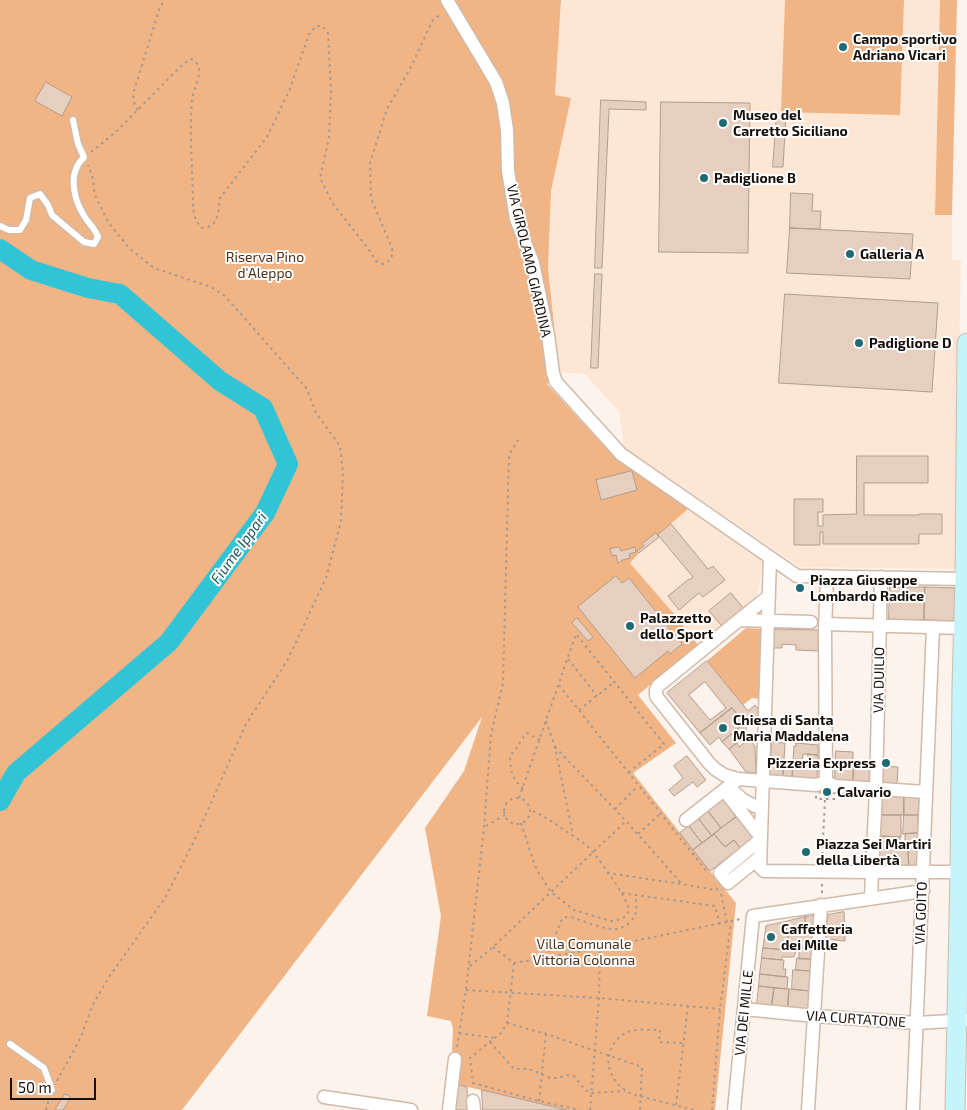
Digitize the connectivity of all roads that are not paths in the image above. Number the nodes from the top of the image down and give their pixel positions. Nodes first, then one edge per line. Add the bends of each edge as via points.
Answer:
1 (449, 3) edge
2 (73, 120) dead end
3 (0, 226) edge
4 (967, 343) edge
5 (769, 557) junction
6 (827, 576) junction
7 (881, 577) junction
8 (966, 579) edge
9 (769, 596) junction
10 (739, 620) junction
11 (811, 622) dead end
12 (765, 623) junction
13 (880, 625) junction
14 (825, 627) junction
15 (933, 627) junction
16 (963, 628) junction
17 (964, 688) edge
18 (762, 778) junction
19 (826, 781) junction
20 (730, 785) junction
21 (878, 787) junction
22 (926, 792) junction
23 (762, 809) junction
24 (686, 820) dead end
25 (964, 825) edge
26 (760, 838) junction
27 (760, 857) junction
28 (872, 872) junction
29 (923, 872) junction
30 (964, 872) edge
31 (922, 891) junction
32 (871, 898) junction
33 (821, 910) junction
34 (744, 1009) junction
35 (815, 1016) junction
36 (962, 1021) edge
37 (917, 1023) junction
38 (10, 1044) dead end
39 (454, 1059) road end
40 (52, 1090) road end
41 (324, 1097) dead end
42 (355, 1106) edge
43 (411, 1110) edge
44 (449, 1110) edge
45 (734, 1110) edge
46 (808, 1110) edge
47 (913, 1110) edge
48 (955, 1110) edge

1 - 5 street, VIA GIROLAMO GIARDINA via 496,82 503,103 516,219 532,263 556,382 621,454
2 - 3 lane via 84,157 74,177 76,199 81,212 96,231 98,237 94,244 84,242 52,215 40,194 30,198 26,220 20,230
4 - 8 main road
5 - 6 street, VIA GIROLAMO GIARDINA via 797,576
5 - 9 street
6 - 7 street, VIA GIROLAMO GIARDINA
6 - 14 street
7 - 8 street, VIA GIROLAMO GIARDINA
7 - 13 street, VIA DUILIO
8 - 16 main road
9 - 10 street
9 - 12 street
10 - 12 street
10 - 20 street via 658,686 655,692
11 - 12 street
12 - 18 street
13 - 14 street
13 - 15 street
13 - 21 street, VIA DUILIO
14 - 19 street
15 - 16 street
15 - 22 street, VIA GOITO
16 - 17 main road
17 - 25 main road
18 - 19 street via 816,785
18 - 20 street
18 - 23 street
19 - 21 street via 835,786
20 - 23 street via 743,800
20 - 24 street
20 - 26 street
21 - 22 street
21 - 28 street, VIA DUILIO
22 - 29 street, VIA GOITO
23 - 26 street
25 - 30 main road
26 - 27 street
26 - 27 street via 720,873 728,883
27 - 28 street via 760,867 764,870
28 - 29 street
28 - 32 street, VIA DUILIO
29 - 30 street
29 - 31 street, VIA GOITO
30 - 36 main road
31 - 32 street
31 - 37 street, VIA GOITO
32 - 33 street
33 - 34 street, VIA DEI MILLE via 754,916
33 - 35 street
34 - 35 street, VIA CURTATONE
34 - 45 street, VIA DEI MILLE
35 - 37 street, VIA CURTATONE
35 - 46 street
36 - 37 street, VIA CURTATONE
36 - 48 main road
37 - 47 street, VIA GOITO
38 - 40 lane via 44,1068
39 - 44 street
41 - 42 street
42 - 43 street

